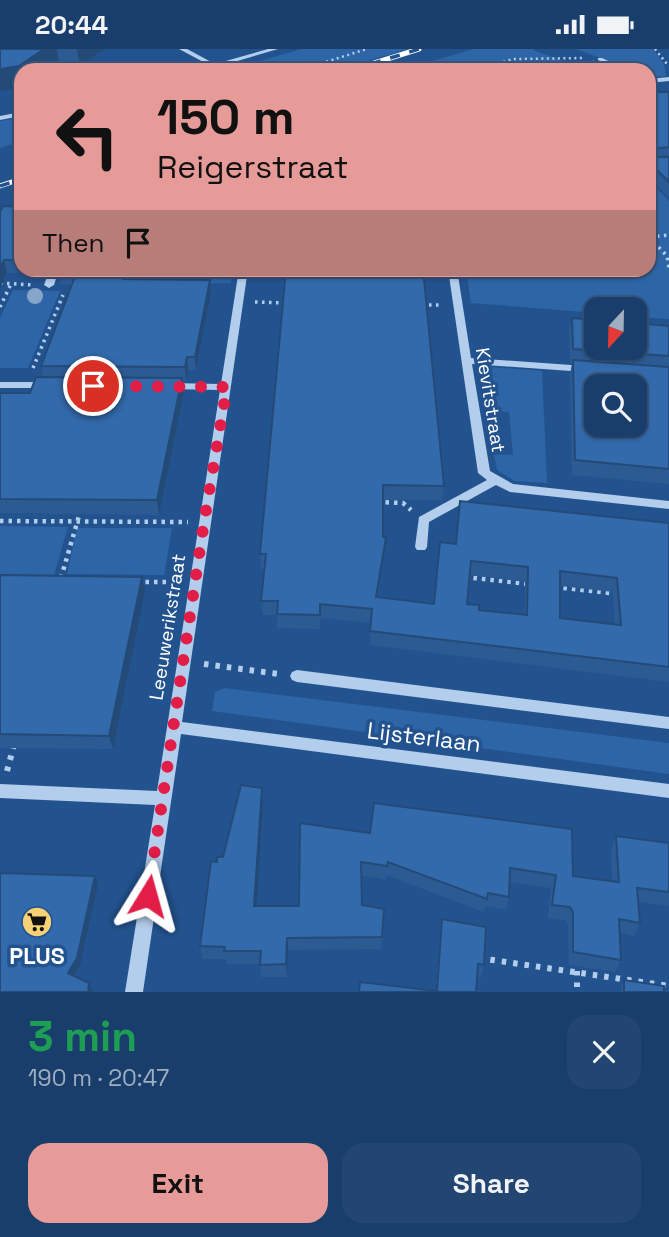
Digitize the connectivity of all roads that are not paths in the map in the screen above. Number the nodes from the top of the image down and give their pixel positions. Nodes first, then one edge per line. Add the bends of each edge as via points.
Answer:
1 (182, 49) edge
2 (275, 49) edge
3 (600, 59) road end
4 (209, 63) edge
5 (226, 63) edge
6 (609, 63) edge
7 (52, 277) edge
8 (243, 277) edge
9 (453, 277) edge
10 (49, 285) road end
11 (468, 361) junction
12 (600, 370) edge
13 (0, 385) edge
14 (65, 386) edge
15 (158, 386) edge
16 (227, 387) junction
17 (496, 480) junction
18 (669, 505) edge
19 (421, 547) dead end
20 (297, 676) road end
21 (669, 723) edge
22 (173, 727) junction
23 (1, 791) edge
24 (669, 791) edge
25 (162, 797) junction
26 (135, 992) edge

1 - 4 street
2 - 5 street
3 - 6 street
7 - 10 street
8 - 16 street, Leeuwerikstraat
9 - 11 street, Kievitstraat
11 - 12 street
11 - 17 street, Kievitstraat via 484,474
13 - 14 street
15 - 16 street
16 - 22 street, Leeuwerikstraat
17 - 18 street, Kievitstraat via 510,488
17 - 19 street via 423,520
20 - 21 street
22 - 24 street, Lijsterlaan
22 - 25 street, Leeuwerikstraat
23 - 25 street
25 - 26 street, Leeuwerikstraat

